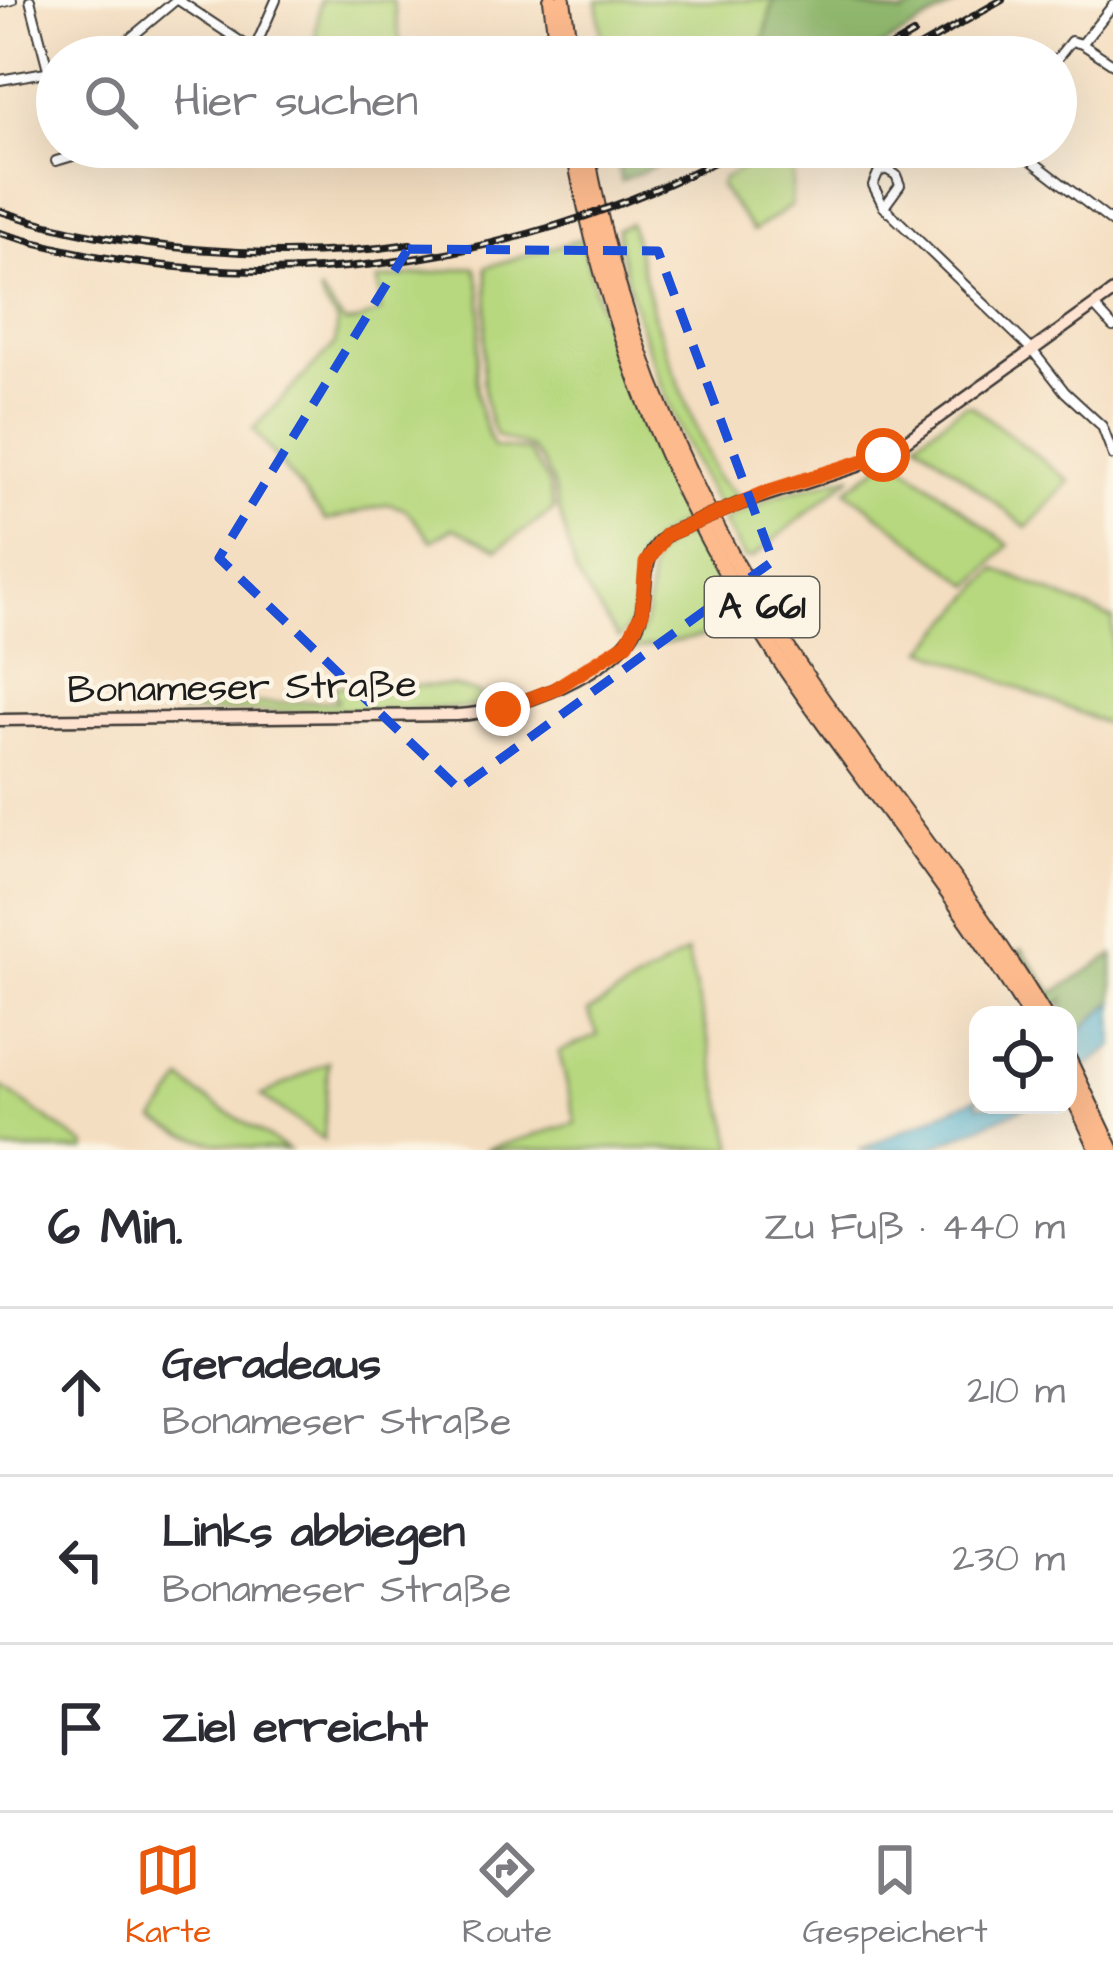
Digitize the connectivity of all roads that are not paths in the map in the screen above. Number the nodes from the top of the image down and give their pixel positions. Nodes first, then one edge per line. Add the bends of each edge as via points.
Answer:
1 (12, 0) edge
2 (30, 0) edge
3 (177, 0) edge
4 (276, 0) edge
5 (550, 0) edge
6 (563, 0) edge
7 (0, 3) edge
8 (1113, 5) edge
9 (42, 36) edge
10 (133, 36) edge
11 (228, 36) edge
12 (261, 36) edge
13 (555, 36) edge
14 (568, 36) edge
15 (1077, 43) edge
16 (1082, 44) junction
17 (1113, 64) edge
18 (36, 75) edge
19 (0, 80) edge
20 (578, 168) edge
21 (591, 168) edge
22 (1041, 168) edge
23 (886, 169) joint
24 (884, 207) junction
25 (1113, 223) edge
26 (1113, 292) edge
27 (1094, 306) junction
28 (1113, 327) edge
29 (1032, 350) junction
30 (1113, 455) edge
31 (0, 720) edge
32 (1023, 1006) edge
33 (1038, 1006) edge
34 (1077, 1093) edge
35 (1077, 1096) edge
36 (1098, 1150) edge
37 (1112, 1150) edge

1 - 7 street
2 - 9 street
3 - 10 street
3 - 11 street
4 - 12 street
5 - 13 highway
6 - 14 highway
8 - 16 street
15 - 16 street
16 - 17 street
18 - 19 street
20 - 32 highway, A 661 via 616,327 711,546 776,654
21 - 33 highway, A 661 via 637,350 716,526 799,665
22 - 25 street
23 - 24 street via 873,185
23 - 24 street via 900,185
24 - 29 street
26 - 27 street, Bonameser Straße
27 - 28 street
27 - 29 street, Bonameser Straße
29 - 30 street via 1102,426
29 - 31 street, Bonameser Straße, bridge via 895,449 670,533 646,563 642,613 627,643 553,690 503,709
34 - 37 highway
35 - 36 highway

